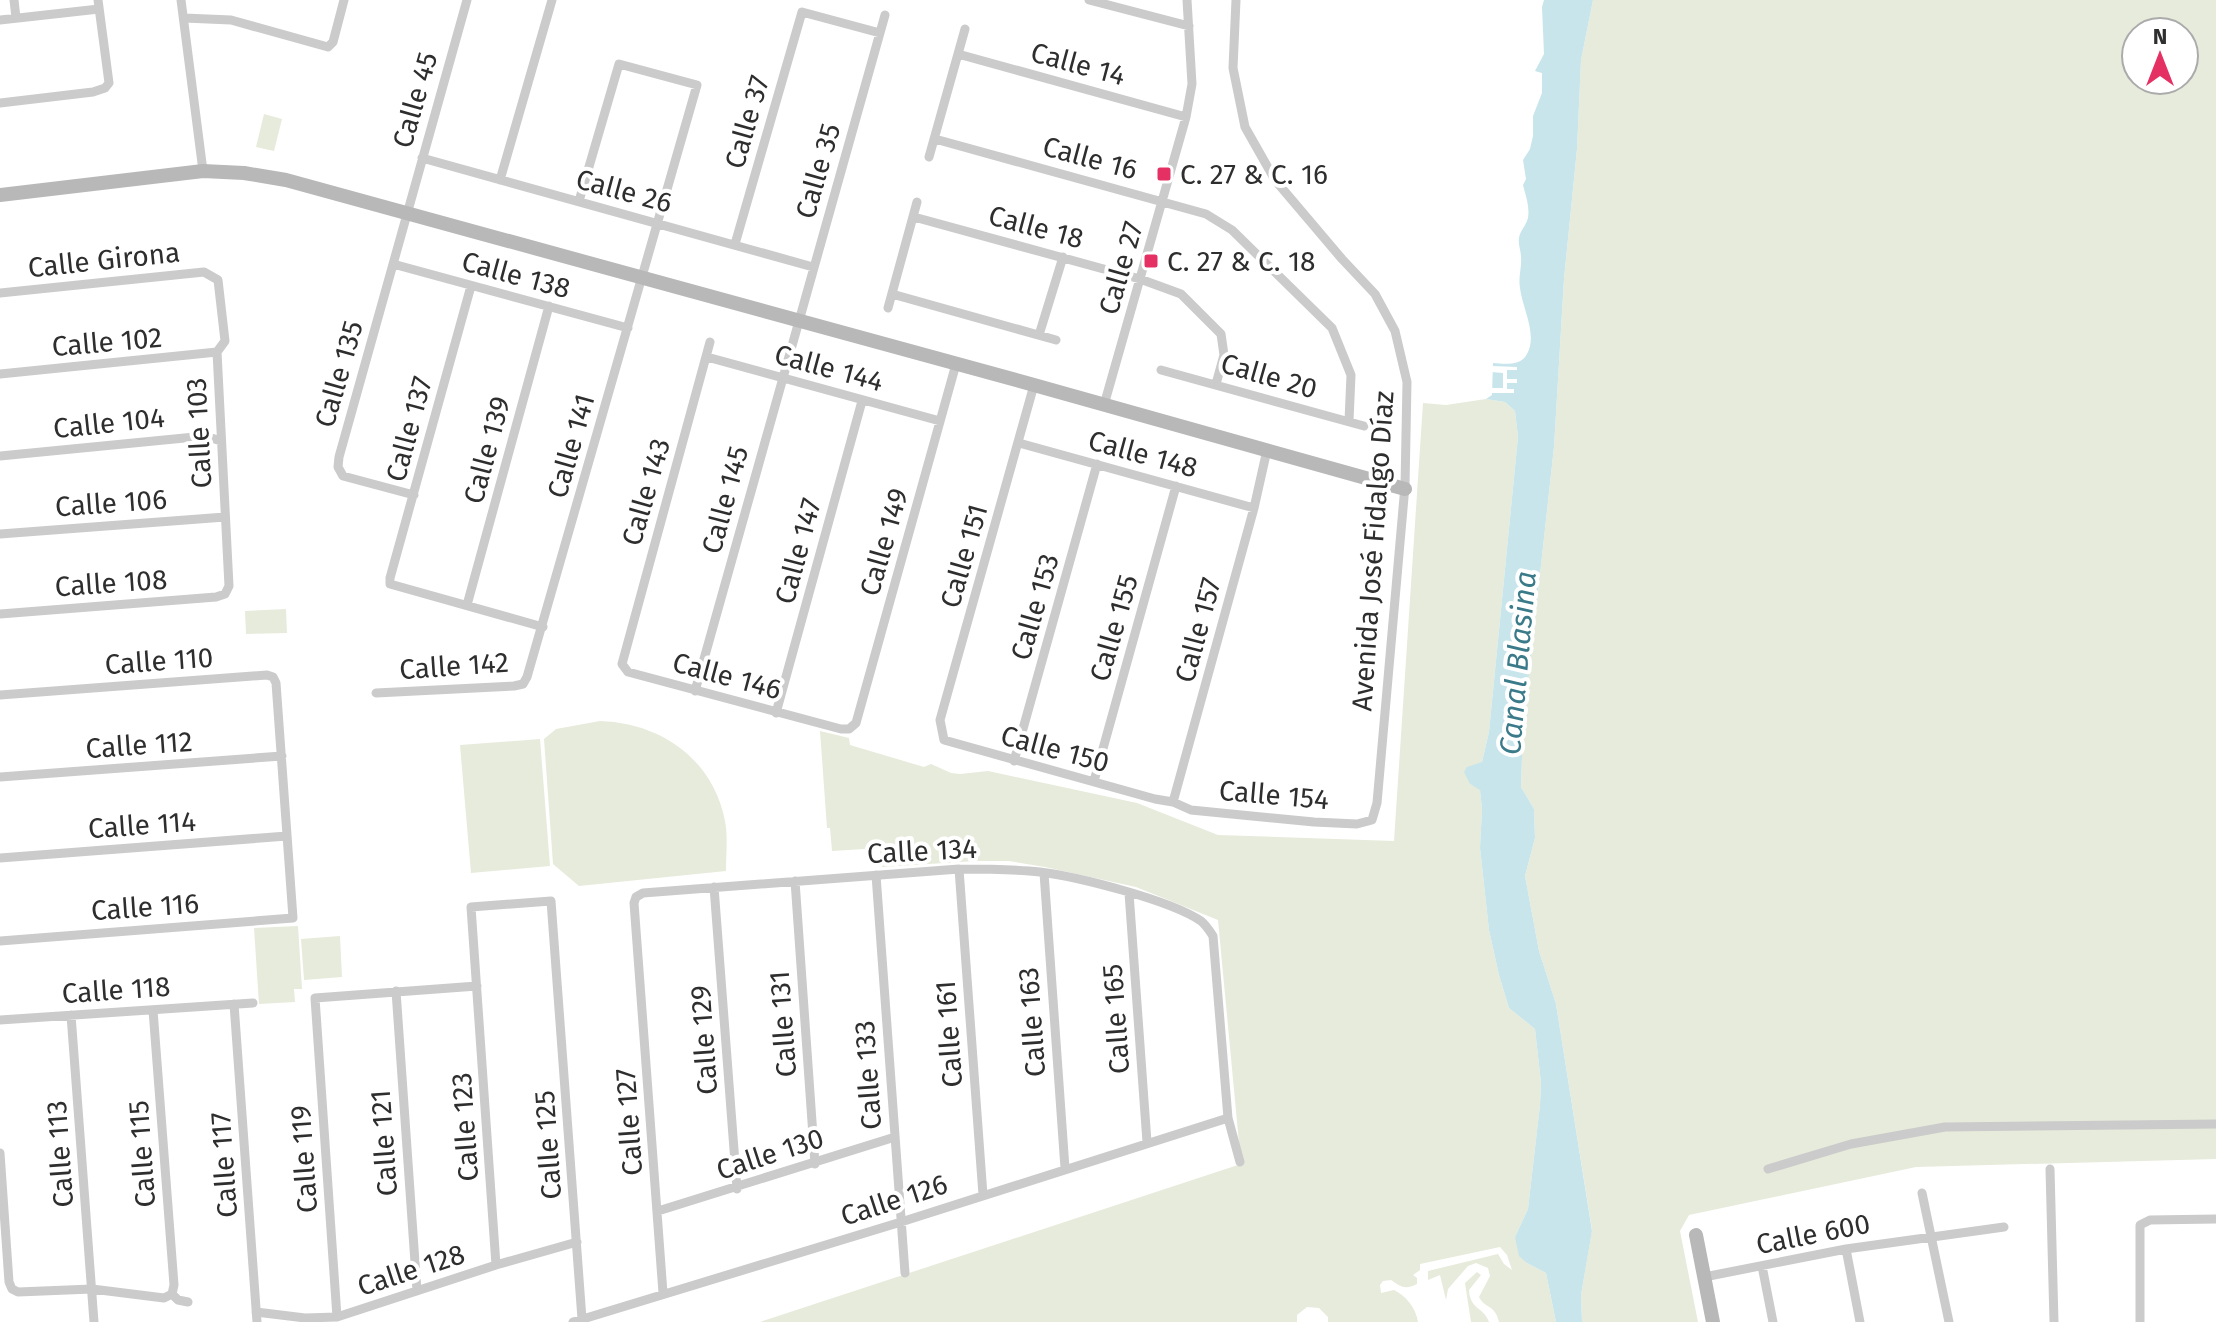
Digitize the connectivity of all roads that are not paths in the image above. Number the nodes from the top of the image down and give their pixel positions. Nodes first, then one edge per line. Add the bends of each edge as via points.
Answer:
1 (14, 0) edge
2 (181, 0) edge
3 (344, 0) edge
4 (467, 0) edge
5 (552, 0) edge
6 (1089, 0) edge
7 (1187, 0) edge
8 (1236, 0) edge
9 (98, 4) edge
10 (885, 15) dead end
11 (16, 18) junction
12 (184, 18) junction
13 (0, 20) edge
14 (1189, 26) junction
15 (965, 29) dead end
16 (880, 33) junction
17 (958, 54) junction
18 (0, 103) edge
19 (1186, 117) junction
20 (935, 139) junction
21 (929, 157) dead end
22 (422, 158) junction
23 (203, 171) junction
24 (500, 180) junction
25 (0, 195) edge
26 (579, 201) junction
27 (1163, 201) junction
28 (917, 202) dead end
29 (406, 212) junction
30 (914, 217) junction
31 (657, 223) junction
32 (735, 244) junction
33 (1063, 257) junction
34 (393, 264) junction
35 (813, 267) junction
36 (211, 276) joint
37 (642, 277) junction
38 (1140, 279) junction
39 (471, 286) junction
40 (0, 293) edge
41 (892, 294) junction
42 (549, 306) junction
43 (888, 308) dead end
44 (797, 320) junction
45 (628, 328) junction
46 (1039, 335) junction
47 (1056, 340) dead end
48 (710, 342) dead end
49 (217, 352) junction
50 (707, 357) junction
51 (956, 364) junction
52 (1161, 370) dead end
53 (0, 374) edge
54 (782, 378) junction
55 (1216, 384) junction
56 (1034, 385) junction
57 (862, 401) junction
58 (1104, 405) junction
59 (940, 421) junction
60 (1349, 421) junction
61 (1364, 426) dead end
62 (221, 441) junction
63 (1019, 443) junction
64 (1267, 450) junction
65 (0, 456) edge
66 (1097, 464) junction
67 (1176, 486) junction
68 (1405, 489) junction
69 (414, 495) junction
70 (1254, 508) junction
71 (225, 517) junction
72 (0, 534) edge
73 (225, 594) joint
74 (467, 605) junction
75 (0, 614) edge
76 (543, 627) junction
77 (628, 639) joint
78 (695, 691) junction
79 (376, 693) dead end
80 (0, 695) edge
81 (776, 713) junction
82 (849, 729) joint
83 (944, 740) joint
84 (282, 756) junction
85 (1014, 761) junction
86 (0, 777) edge
87 (1094, 781) junction
88 (1173, 802) junction
89 (1372, 820) joint
90 (287, 836) junction
91 (0, 858) edge
92 (959, 869) junction
93 (1044, 873) junction
94 (876, 875) junction
95 (795, 881) junction
96 (714, 887) junction
97 (1129, 893) junction
98 (293, 918) joint
99 (0, 941) edge
100 (638, 948) joint
101 (477, 986) junction
102 (396, 991) junction
103 (253, 1003) dead end
104 (234, 1004) junction
105 (153, 1010) junction
106 (71, 1015) junction
107 (0, 1020) edge
108 (1228, 1118) junction
109 (2216, 1124) edge
110 (895, 1137) junction
111 (1147, 1142) junction
112 (0, 1153) edge
113 (1240, 1162) dead end
114 (815, 1164) junction
115 (1065, 1168) junction
116 (1768, 1169) dead end
117 (2050, 1169) dead end
118 (737, 1189) junction
119 (1922, 1193) dead end
120 (983, 1195) junction
121 (658, 1211) junction
122 (2216, 1219) edge
123 (901, 1222) junction
124 (2004, 1227) dead end
125 (1696, 1235) dead end
126 (1931, 1237) junction
127 (577, 1242) junction
128 (1846, 1249) junction
129 (496, 1265) junction
130 (1762, 1266) junction
131 (905, 1273) dead end
132 (1704, 1277) junction
133 (92, 1289) junction
134 (417, 1291) junction
135 (663, 1293) junction
136 (172, 1294) junction
137 (188, 1302) dead end
138 (257, 1317) edge
139 (337, 1317) junction
140 (578, 1320) edge
141 (94, 1322) edge
142 (1713, 1322) edge
143 (1773, 1322) edge
144 (1860, 1322) edge
145 (1949, 1322) edge
146 (2054, 1322) edge
147 (2140, 1322) edge

1 - 11 street
2 - 12 street
3 - 12 street via 328,47 231,20
4 - 22 street, Calle 45
5 - 24 street
6 - 14 street
7 - 14 street, Calle 27
8 - 68 street, Avenida José Fidalgo Díaz via 1233,68 1245,127 1275,180 1375,294 1395,331 1407,382
9 - 11 street
9 - 18 street via 109,83 105,88
10 - 16 street, Calle 35
11 - 13 street
12 - 23 street
14 - 19 street, Calle 27 via 1192,84
15 - 17 street
16 - 32 street, Calle 37 via 802,12
16 - 35 street, Calle 35
17 - 19 street, Calle 14
17 - 20 street
19 - 27 street, Calle 27
20 - 21 street
20 - 27 street, Calle 16
22 - 24 street, Calle 26
22 - 29 street, Calle 45
23 - 25 street
23 - 29 street via 286,180
24 - 26 street, Calle 26
26 - 31 street, Calle 26
26 - 31 street, Calle 141 via 619,64 697,85
27 - 38 street, Calle 27
27 - 60 street, Calle 16 via 1206,214 1232,230 1332,328 1351,375
28 - 30 street
29 - 34 street, Calle 135
29 - 37 street
30 - 33 street, Calle 18
30 - 41 street
31 - 32 street, Calle 26
31 - 37 street, Calle 141
32 - 35 street, Calle 26
33 - 38 street, Calle 18
33 - 46 street
34 - 39 street, Calle 138
34 - 69 street, Calle 135 via 338,467 343,476
35 - 44 street, Calle 35
36 - 40 street, Calle Girona via 204,272
36 - 49 street, Calle 103 via 218,280 225,341
37 - 44 street
37 - 45 street, Calle 141
38 - 55 street, Calle 18 via 1181,294 1221,334 1224,355
38 - 58 street, Calle 27
39 - 42 street, Calle 138
39 - 69 street, Calle 137
41 - 43 street
41 - 46 street
42 - 45 street, Calle 138
42 - 74 street, Calle 139
44 - 51 street
44 - 54 street, Calle 145
45 - 76 street, Calle 141
46 - 47 street
48 - 50 street, Calle 143
49 - 53 street, Calle 102
49 - 62 street, Calle 103
50 - 54 street, Calle 144
50 - 77 street, Calle 143
51 - 56 street
51 - 59 street, Calle 149
52 - 55 street, Calle 20
54 - 57 street, Calle 144
54 - 78 street, Calle 145
55 - 60 street, Calle 20
56 - 58 street
56 - 63 street, Calle 151
57 - 59 street, Calle 144
57 - 81 street, Calle 147
58 - 64 street
59 - 82 street, Calle 149 via 856,723
60 - 61 street, Calle 20
62 - 65 street, Calle 104 via 205,436
62 - 71 street, Calle 103
63 - 66 street, Calle 148
63 - 83 street, Calle 151 via 940,720
64 - 68 street
64 - 70 street, Calle 157
66 - 67 street, Calle 148
66 - 85 street, Calle 153
67 - 70 street, Calle 148
67 - 87 street, Calle 155
68 - 89 street, Avenida José Fidalgo Díaz
69 - 74 street, Calle 137 via 390,584
70 - 88 street, Calle 157
71 - 72 street, Calle 106
71 - 73 street, Calle 103
73 - 75 street, Calle 108
74 - 76 street
76 - 79 street, Calle 142 via 523,684
77 - 78 street, Calle 146 via 622,664 628,672
78 - 81 street, Calle 146
80 - 84 street, Calle 110 via 267,675 276,683
81 - 82 street, Calle 146
83 - 85 street, Calle 150
84 - 86 street, Calle 112
84 - 90 street, Calle 110
85 - 87 street, Calle 150
87 - 88 street, Calle 150
88 - 89 street, Calle 154 via 1191,810 1314,822
90 - 91 street, Calle 114
90 - 98 street, Calle 110
92 - 93 street, Calle 134
92 - 94 street, Calle 134
92 - 120 street, Calle 161
93 - 97 street, Calle 134
93 - 115 street, Calle 163
94 - 95 street, Calle 134
94 - 110 street, Calle 133
95 - 96 street, Calle 134
95 - 114 street, Calle 131
96 - 100 street, Calle 134 via 636,897
96 - 118 street, Calle 129
97 - 108 street, Calle 134 via 1186,913 1205,923 1213,936
97 - 111 street, Calle 165
98 - 99 street, Calle 116
100 - 121 street, Calle 127
101 - 102 street
101 - 127 street, Calle 125 via 471,907 551,901
101 - 129 street, Calle 123
102 - 134 street, Calle 121
102 - 139 street, Calle 119 via 315,998
103 - 104 street
104 - 105 street, Calle 118
104 - 138 street, Calle 117
105 - 106 street, Calle 118
105 - 136 street, Calle 115
106 - 107 street, Calle 118
106 - 133 street, Calle 113
108 - 111 street, Calle 126
108 - 113 street
109 - 116 street via 1945,1127 1851,1144
110 - 114 street, Calle 130
110 - 123 street, Calle 133
111 - 115 street, Calle 126
112 - 133 street via 12,1289
114 - 118 street, Calle 130
115 - 120 street, Calle 126
117 - 146 street
118 - 121 street, Calle 130
119 - 126 street
120 - 123 street, Calle 126
121 - 135 street, Calle 127
122 - 147 street via 2150,1220 2140,1225
123 - 131 street, Calle 133
123 - 135 street, Calle 126
124 - 126 street, Calle 600
125 - 132 street
126 - 128 street, Calle 600
126 - 145 street
127 - 129 street, Calle 128
127 - 140 street, Calle 125
128 - 130 street, Calle 600
128 - 144 street
129 - 134 street, Calle 128
130 - 132 street, Calle 600
130 - 143 street
132 - 142 street
133 - 136 street via 164,1298
133 - 141 street, Calle 113
134 - 139 street, Calle 128
135 - 140 street, Calle 126
136 - 137 street
138 - 139 street, Calle 128

